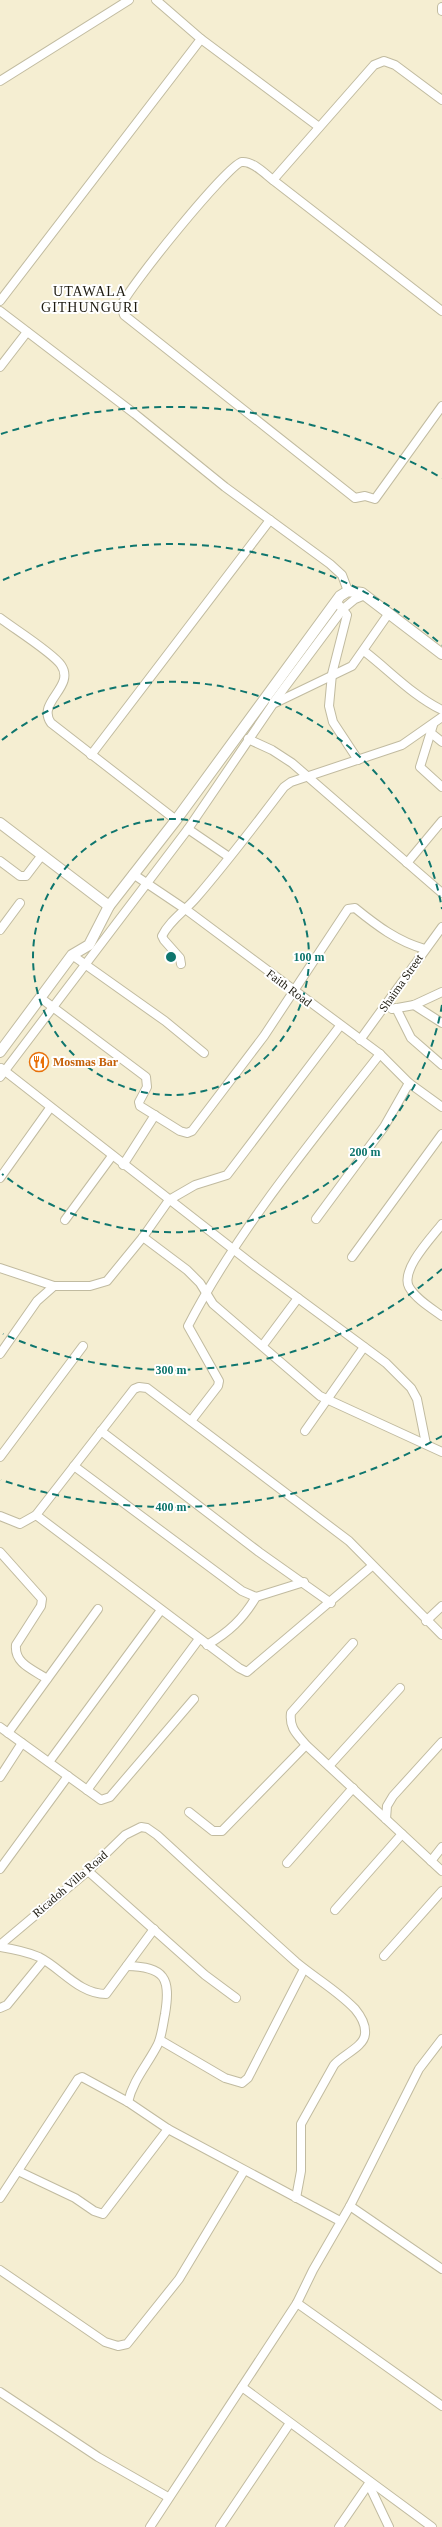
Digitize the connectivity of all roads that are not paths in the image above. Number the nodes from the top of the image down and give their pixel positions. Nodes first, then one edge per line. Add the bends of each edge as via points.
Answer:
1 (129, 0) edge
2 (156, 0) edge
3 (442, 7) edge
4 (442, 11) edge
5 (201, 39) junction
6 (0, 81) edge
7 (442, 100) edge
8 (319, 127) junction
9 (273, 180) junction
10 (0, 301) edge
11 (0, 311) edge
12 (442, 311) edge
13 (27, 332) junction
14 (0, 367) edge
15 (442, 406) edge
16 (270, 520) junction
17 (348, 591) junction
18 (365, 595) junction
19 (336, 601) junction
20 (343, 609) junction
21 (389, 613) junction
22 (0, 618) edge
23 (364, 651) junction
24 (442, 654) edge
25 (332, 674) junction
26 (272, 704) junction
27 (442, 710) edge
28 (442, 717) edge
29 (432, 729) junction
30 (248, 739) junction
31 (442, 742) edge
32 (91, 755) junction
33 (358, 760) junction
34 (307, 777) junction
35 (442, 787) edge
36 (176, 820) junction
37 (442, 821) edge
38 (0, 823) edge
39 (188, 829) junction
40 (42, 855) junction
41 (229, 857) junction
42 (0, 861) edge
43 (407, 863) junction
44 (133, 874) junction
45 (147, 884) junction
46 (442, 893) edge
47 (20, 903) dead end
48 (109, 906) junction
49 (184, 909) junction
50 (442, 927) edge
51 (0, 930) edge
52 (425, 949) junction
53 (72, 955) junction
54 (84, 964) junction
55 (181, 964) dead end
56 (294, 992) junction
57 (442, 992) edge
58 (42, 999) junction
59 (414, 1005) junction
60 (53, 1007) junction
61 (396, 1008) junction
62 (382, 1012) junction
63 (442, 1023) edge
64 (340, 1026) junction
65 (360, 1040) junction
66 (0, 1052) edge
67 (204, 1053) dead end
68 (380, 1054) junction
69 (442, 1065) edge
70 (2, 1072) edge
71 (409, 1083) junction
72 (442, 1107) edge
73 (50, 1108) junction
74 (155, 1115) junction
75 (442, 1134) edge
76 (112, 1156) junction
77 (123, 1165) junction
78 (0, 1178) edge
79 (169, 1200) junction
80 (316, 1219) dead end
81 (65, 1220) dead end
82 (442, 1224) edge
83 (143, 1237) junction
84 (234, 1250) junction
85 (352, 1257) dead end
86 (0, 1268) edge
87 (54, 1286) junction
88 (206, 1291) junction
89 (298, 1298) junction
90 (442, 1316) edge
91 (263, 1345) junction
92 (83, 1346) dead end
93 (364, 1347) junction
94 (0, 1354) edge
95 (326, 1400) junction
96 (191, 1422) junction
97 (101, 1431) junction
98 (305, 1431) dead end
99 (426, 1444) junction
100 (442, 1452) edge
101 (0, 1457) edge
102 (74, 1466) junction
103 (36, 1515) junction
104 (0, 1516) edge
105 (0, 1552) edge
106 (372, 1566) junction
107 (304, 1582) junction
108 (256, 1597) junction
109 (331, 1603) junction
110 (442, 1606) edge
111 (98, 1609) dead end
112 (161, 1610) junction
113 (426, 1621) junction
114 (442, 1635) edge
115 (199, 1639) junction
116 (353, 1643) dead end
117 (208, 1645) junction
118 (47, 1679) junction
119 (400, 1688) dead end
120 (194, 1699) dead end
121 (0, 1727) edge
122 (8, 1732) junction
123 (442, 1742) edge
124 (22, 1743) junction
125 (306, 1745) junction
126 (48, 1762) junction
127 (329, 1766) junction
128 (68, 1776) junction
129 (0, 1777) edge
130 (353, 1788) junction
131 (87, 1790) junction
132 (189, 1812) dead end
133 (386, 1819) junction
134 (402, 1834) junction
135 (442, 1847) edge
136 (431, 1861) junction
137 (287, 1863) dead end
138 (0, 1869) edge
139 (442, 1871) edge
140 (88, 1872) junction
141 (442, 1891) edge
142 (335, 1910) dead end
143 (154, 1929) junction
144 (0, 1946) edge
145 (384, 1956) dead end
146 (44, 1961) junction
147 (127, 1966) junction
148 (304, 1969) junction
149 (236, 1998) dead end
150 (0, 2008) edge
151 (442, 2039) edge
152 (160, 2040) junction
153 (128, 2102) junction
154 (168, 2129) junction
155 (18, 2171) junction
156 (244, 2171) junction
157 (0, 2198) edge
158 (296, 2198) junction
159 (350, 2206) junction
160 (340, 2221) junction
161 (442, 2269) edge
162 (0, 2270) edge
163 (297, 2303) junction
164 (242, 2387) junction
165 (0, 2392) edge
166 (442, 2406) edge
167 (290, 2423) junction
168 (370, 2483) junction
169 (168, 2497) junction
170 (150, 2527) edge
171 (220, 2527) edge
172 (339, 2527) edge
173 (389, 2527) edge
174 (432, 2527) edge

1 - 6 street
2 - 5 street
3 - 4 street
5 - 8 street
5 - 10 street
7 - 8 street via 395,65 384,61 374,65
8 - 9 street
9 - 12 street
9 - 15 street via 248,163 241,162 231,168 206,195 122,302 122,312 355,498 365,496 375,499
11 - 13 street
13 - 14 street
13 - 16 street
16 - 17 street via 330,564 342,575
16 - 32 street
17 - 18 street
17 - 19 street
18 - 20 street
18 - 21 street
19 - 20 street
19 - 36 street
20 - 25 street via 347,616
20 - 26 street
21 - 23 street
21 - 24 street
22 - 32 street via 60,664 65,676 47,708 46,715 51,723
23 - 25 street via 352,666
23 - 27 street via 420,698
25 - 26 street
25 - 33 street via 329,714
26 - 30 street
28 - 29 street
29 - 31 street
29 - 33 street via 402,745
29 - 35 street via 420,767
30 - 34 street via 272,750
30 - 39 street
32 - 36 street
33 - 34 street
34 - 41 street via 284,787
34 - 43 street
36 - 44 street
37 - 43 street
38 - 40 street
39 - 41 street
39 - 45 street
40 - 42 street via 26,876 20,876
40 - 48 street
41 - 49 street
43 - 46 street
44 - 45 street, Faith Road
44 - 48 street
45 - 49 street, Faith Road
45 - 54 street
47 - 51 street
48 - 53 street via 89,946
49 - 55 street via 162,936 180,958
49 - 56 street, Faith Road
50 - 52 street, Shaima Street
52 - 56 street via 385,931 354,908 348,909
52 - 62 street, Shaima Street
53 - 54 street
53 - 58 street
54 - 60 street
54 - 67 street via 165,1021
56 - 64 street, Faith Road
56 - 74 street via 192,1131 180,1131
57 - 59 street
58 - 60 street
58 - 66 street
59 - 61 street
59 - 63 street
60 - 70 street
60 - 74 street via 146,1077 147,1087 139,1102 142,1109
61 - 62 street
61 - 69 street via 411,1038
62 - 65 street, Shaima Street
64 - 65 street, Faith Road
64 - 79 street via 226,1175 195,1185
65 - 68 street, Faith Road
68 - 71 street, Faith Road
68 - 84 street
70 - 73 street
71 - 72 street, Faith Road
71 - 80 street via 384,1127
73 - 76 street
73 - 78 street
74 - 77 street
75 - 85 street
76 - 77 street
76 - 81 street
77 - 79 street
79 - 83 street
79 - 84 street
82 - 90 street via 417,1256 407,1277 408,1286 413,1293
83 - 87 street via 107,1281 101,1284
83 - 88 street via 187,1270
84 - 88 street
84 - 89 street
86 - 87 street
87 - 94 street via 37,1301
88 - 91 street via 214,1304
88 - 96 street via 188,1326 219,1381
89 - 91 street
89 - 93 street
91 - 95 street via 305,1385
92 - 101 street
93 - 95 street
93 - 99 street via 386,1363 411,1388
95 - 98 street
95 - 99 street
96 - 97 street via 147,1388 139,1387 134,1389
96 - 106 street via 323,1520 363,1554
97 - 102 street
97 - 107 street via 259,1552
99 - 100 street
102 - 103 street
102 - 108 street via 242,1591
103 - 104 street via 20,1524
103 - 112 street
105 - 118 street via 42,1599 41,1606 15,1650 19,1661
106 - 109 street
106 - 113 street
107 - 108 street
107 - 109 street
108 - 117 street via 245,1616 230,1631
109 - 117 street via 247,1672
110 - 113 street
111 - 118 street
112 - 115 street
112 - 126 street
113 - 114 street
115 - 117 street
115 - 131 street
116 - 125 street via 291,1713 292,1730
118 - 122 street
119 - 127 street
120 - 131 street via 110,1797 101,1800
121 - 122 street
122 - 124 street
123 - 133 street via 393,1796 387,1806
124 - 126 street
124 - 129 street
125 - 127 street
125 - 132 street via 222,1831 213,1832
126 - 128 street
127 - 130 street
128 - 131 street
128 - 138 street
130 - 133 street
130 - 137 street
133 - 134 street
134 - 136 street
134 - 142 street
135 - 136 street
136 - 139 street
140 - 143 street
140 - 144 street, Ricadoh Villa Road
140 - 148 street, Ricadoh Villa Road via 125,1835 141,1827 147,1828
141 - 145 street
143 - 147 street
143 - 149 street via 205,1975
144 - 146 street
146 - 147 street via 80,1986 98,1994 110,1992
146 - 150 street via 7,2005
147 - 152 street via 159,1973 166,1984 169,1993
148 - 152 street via 248,2078 242,2083 225,2078
148 - 158 street via 356,2010 364,2024 365,2035 359,2045 334,2065 301,2124 301,2171
151 - 159 street via 419,2069
152 - 153 street via 133,2086
153 - 154 street
153 - 155 street via 87,2078 78,2079
154 - 155 street via 103,2214
154 - 156 street
155 - 157 street
156 - 158 street
156 - 162 street via 179,2279 127,2344 118,2346 105,2342
158 - 160 street
159 - 160 street
159 - 161 street
160 - 163 street via 312,2270
163 - 164 street
163 - 166 street
164 - 167 street
164 - 169 street
165 - 169 street via 98,2457
167 - 168 street
167 - 171 street
168 - 172 street
168 - 173 street
168 - 174 street
169 - 170 street

